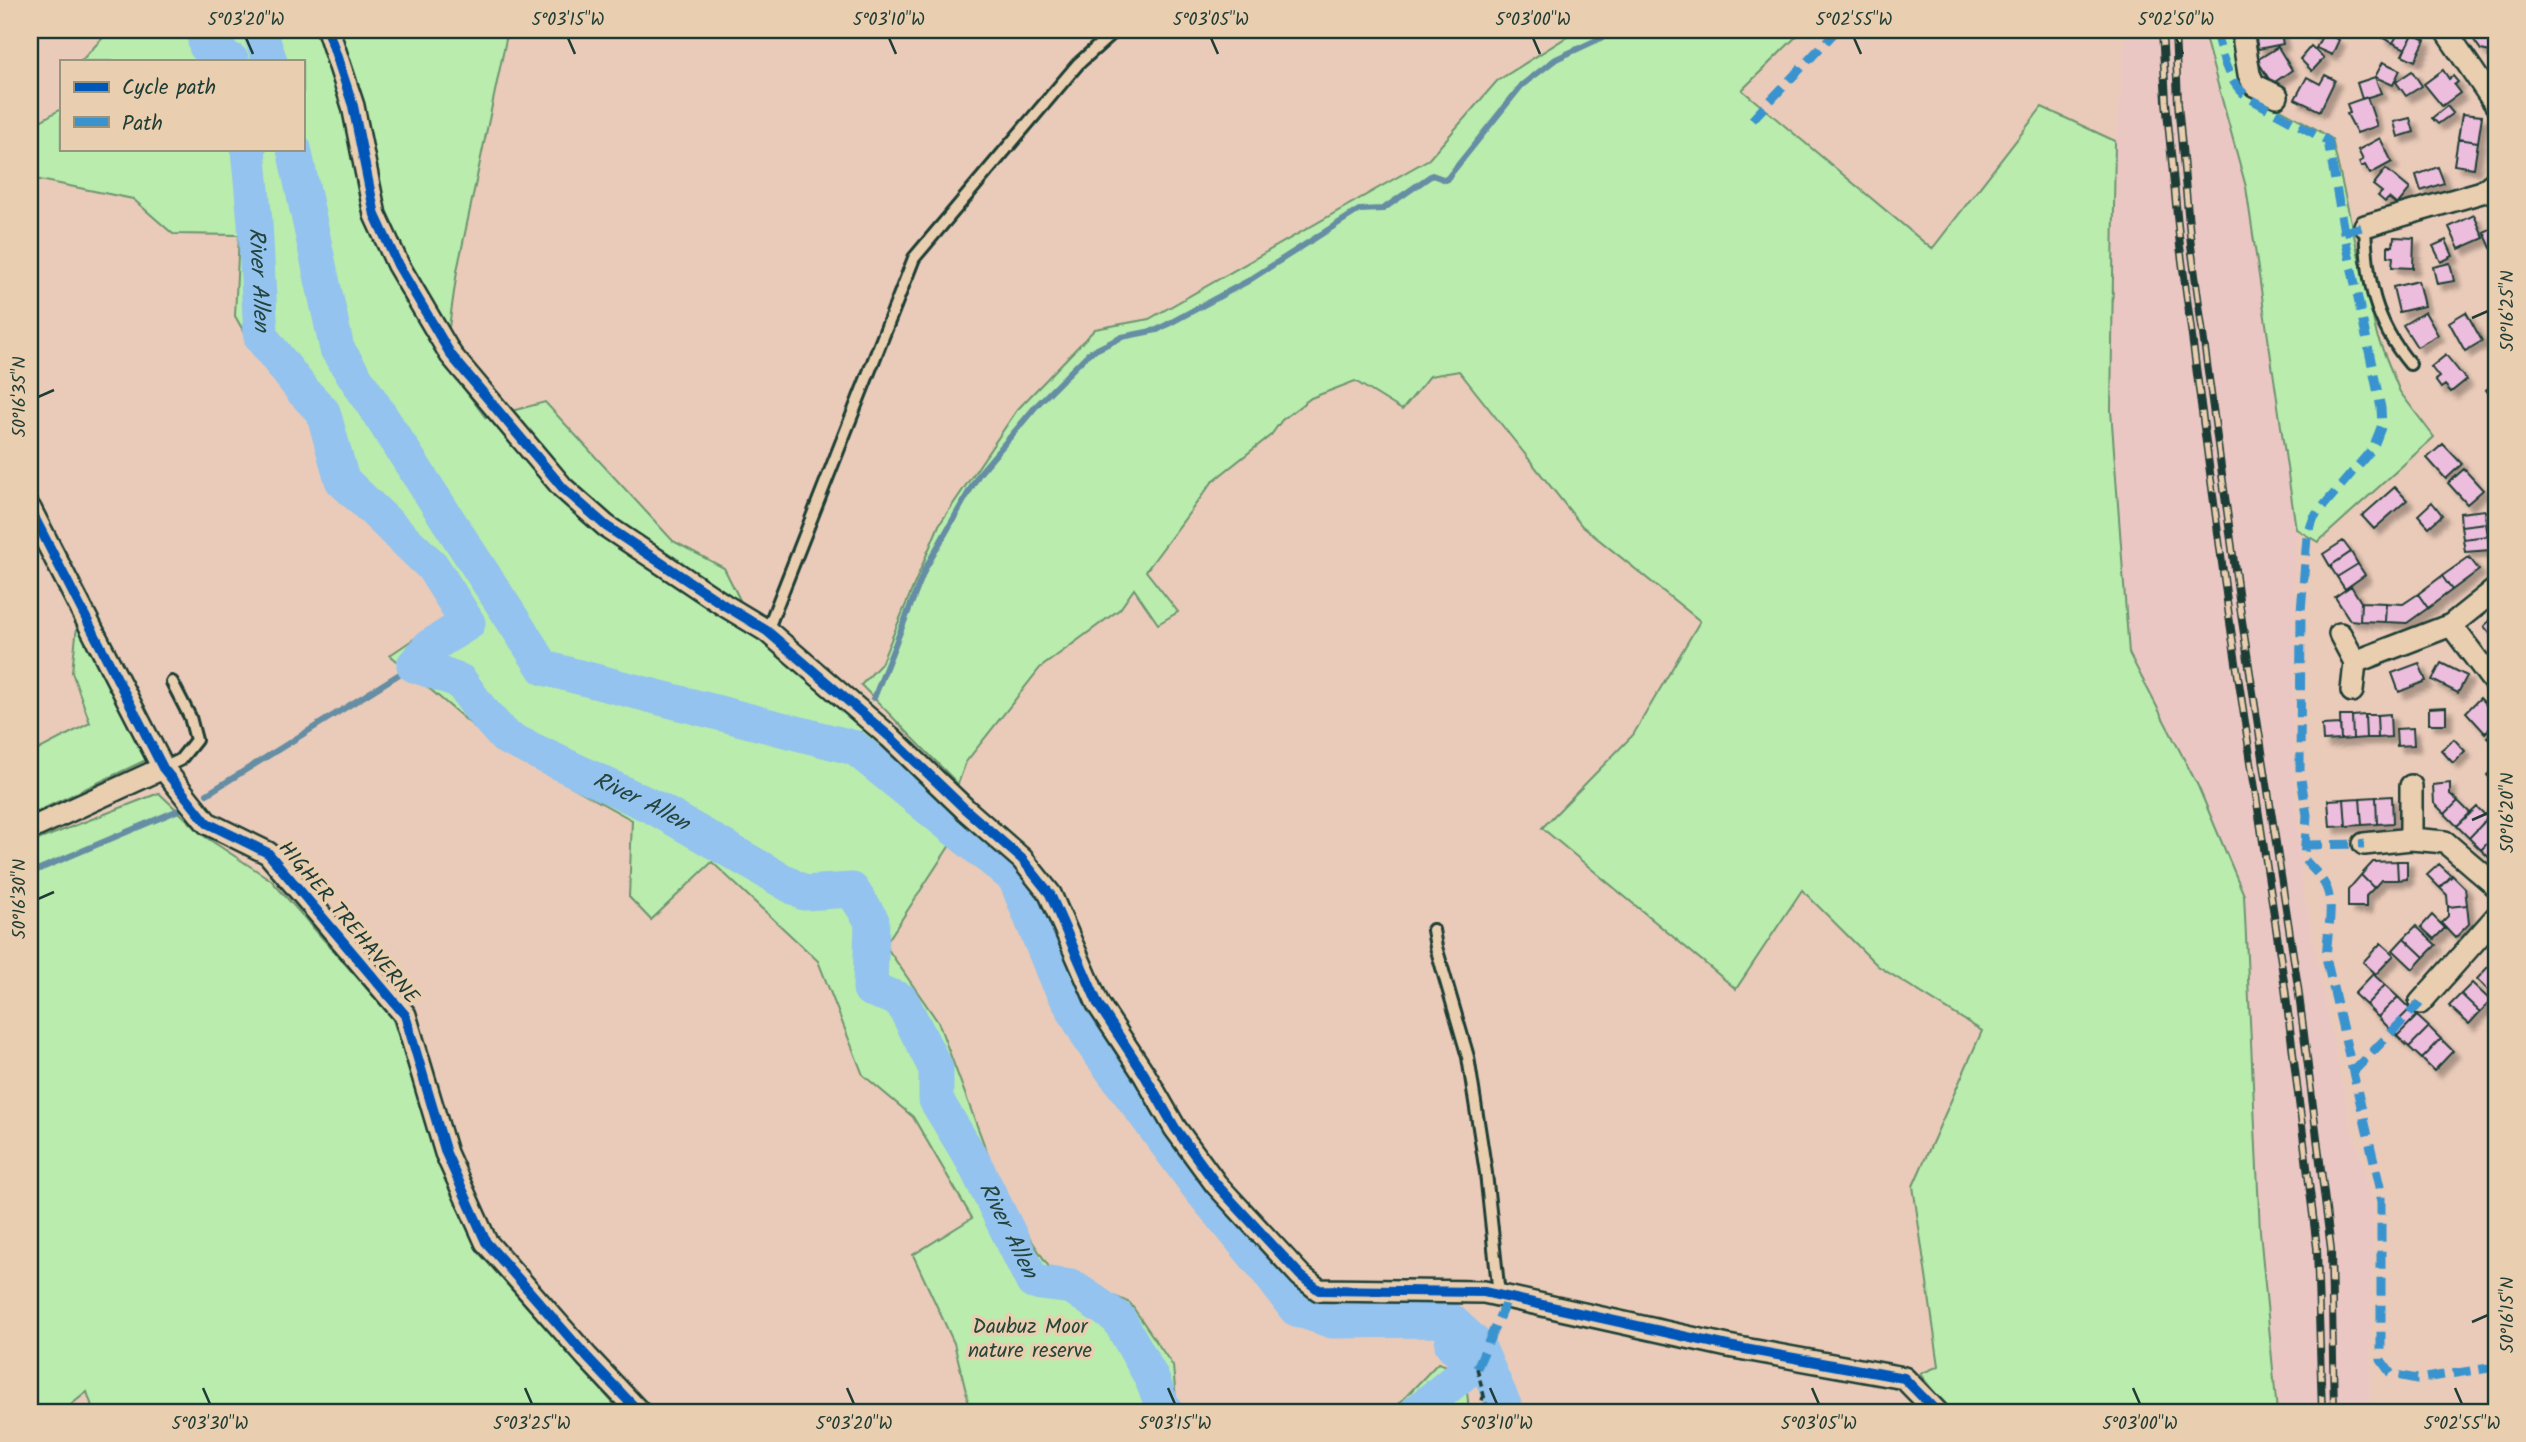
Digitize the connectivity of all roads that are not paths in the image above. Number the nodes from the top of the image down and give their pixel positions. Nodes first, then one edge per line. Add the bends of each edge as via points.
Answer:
1 (328, 30) edge
2 (1116, 30) edge
3 (2242, 30) edge
4 (2445, 30) edge
5 (2277, 96) dead end
6 (2496, 106) edge
7 (2496, 181) edge
8 (2365, 226) joint
9 (2410, 364) dead end
10 (30, 509) edge
11 (2496, 589) edge
12 (2451, 625) junction
13 (767, 631) junction
14 (2340, 634) dead end
15 (2355, 662) junction
16 (172, 682) dead end
17 (2496, 685) edge
18 (2352, 691) dead end
19 (163, 768) junction
20 (2411, 786) dead end
21 (30, 829) edge
22 (2411, 839) junction
23 (2364, 844) dead end
24 (2496, 886) edge
25 (2496, 917) edge
26 (1433, 929) dead end
27 (2420, 1003) dead end
28 (1499, 1295) junction
29 (639, 1412) edge
30 (1937, 1412) edge

1 - 13 street via 353,106 375,215 398,265 451,355 563,488 606,526
2 - 13 lane via 1078,64 914,258
3 - 5 street via 2254,85
4 - 6 street
7 - 8 street via 2482,192
8 - 9 lane via 2378,313
10 - 19 street, HIGHER TREHAVERNE
11 - 12 street
12 - 15 street
12 - 17 street
13 - 28 street via 890,737 1029,868 1050,894 1098,1004 1175,1128 1216,1184 1301,1276 1319,1290
14 - 15 street
15 - 18 street
16 - 19 lane via 196,740 180,760
19 - 21 street
19 - 29 street, HIGHER TREHAVERNE via 207,823 268,853 405,1015 446,1153 486,1242
20 - 22 street
22 - 23 street
22 - 24 street via 2445,842
25 - 27 street
26 - 28 lane via 1468,1057
28 - 30 street via 1728,1346 1904,1378

